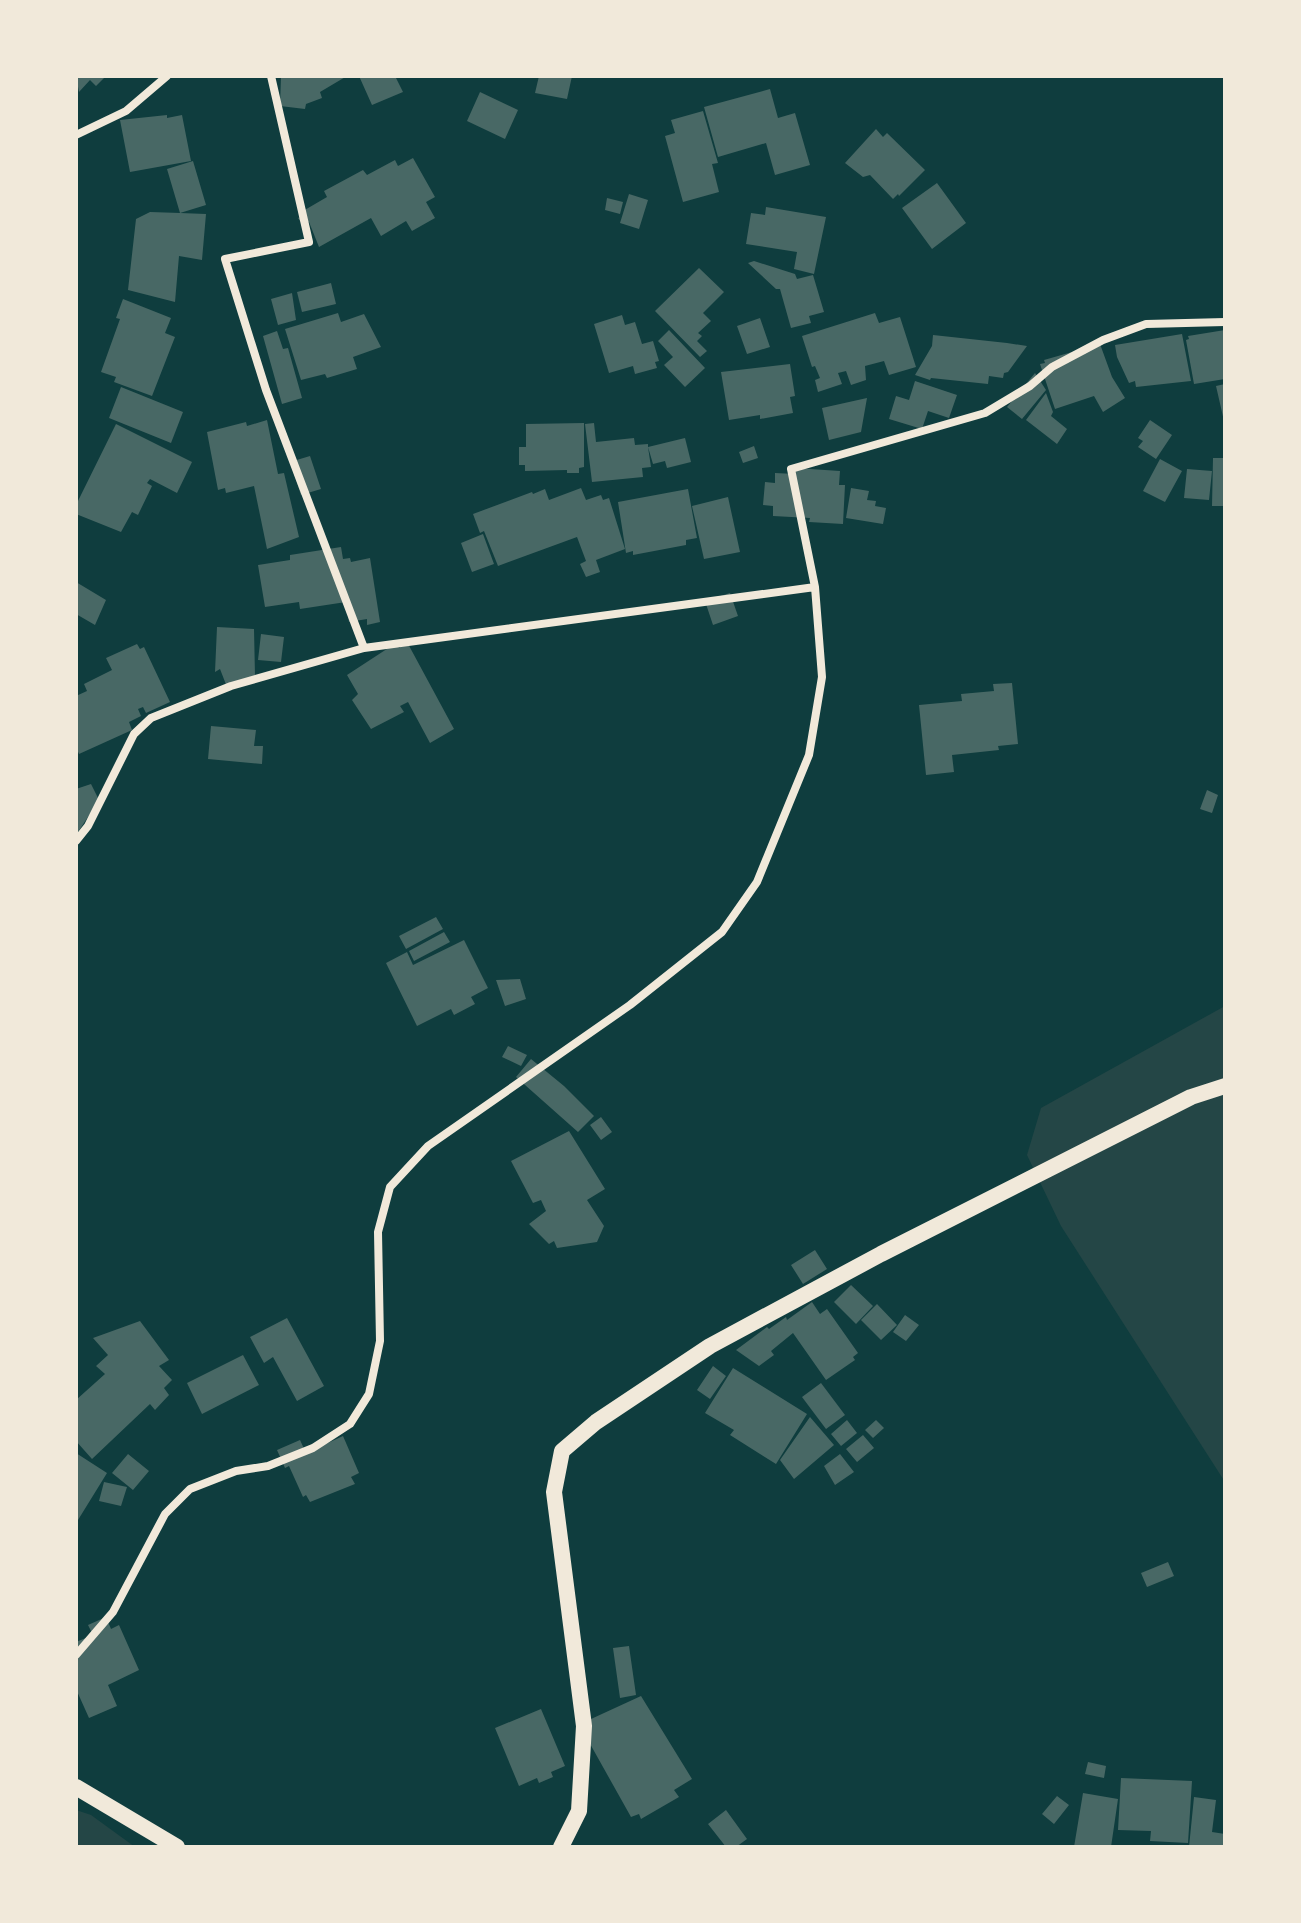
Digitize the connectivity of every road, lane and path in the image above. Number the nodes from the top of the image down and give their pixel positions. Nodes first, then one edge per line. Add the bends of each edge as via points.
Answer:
1 (167, 76) edge
2 (271, 76) edge
3 (76, 135) edge
4 (1225, 322) edge
5 (815, 587) junction
6 (364, 648) junction
7 (76, 841) edge
8 (1225, 1086) edge
9 (76, 1655) edge
10 (76, 1787) edge
11 (177, 1847) edge
12 (561, 1847) edge

1 - 3 street via 126,111
2 - 6 street via 309,242 225,259 266,390
4 - 5 street via 1146,324 1052,367 985,413 791,469
5 - 6 street
5 - 9 street via 822,677 809,755 757,882 722,932 630,1005 428,1146 390,1187 378,1232 380,1341 369,1394 350,1424 313,1448 190,1489 165,1514 113,1612
6 - 7 street via 231,686 151,718 134,734
8 - 12 main road via 1191,1097 710,1346 562,1451 554,1492 584,1726 579,1811
10 - 11 main road

